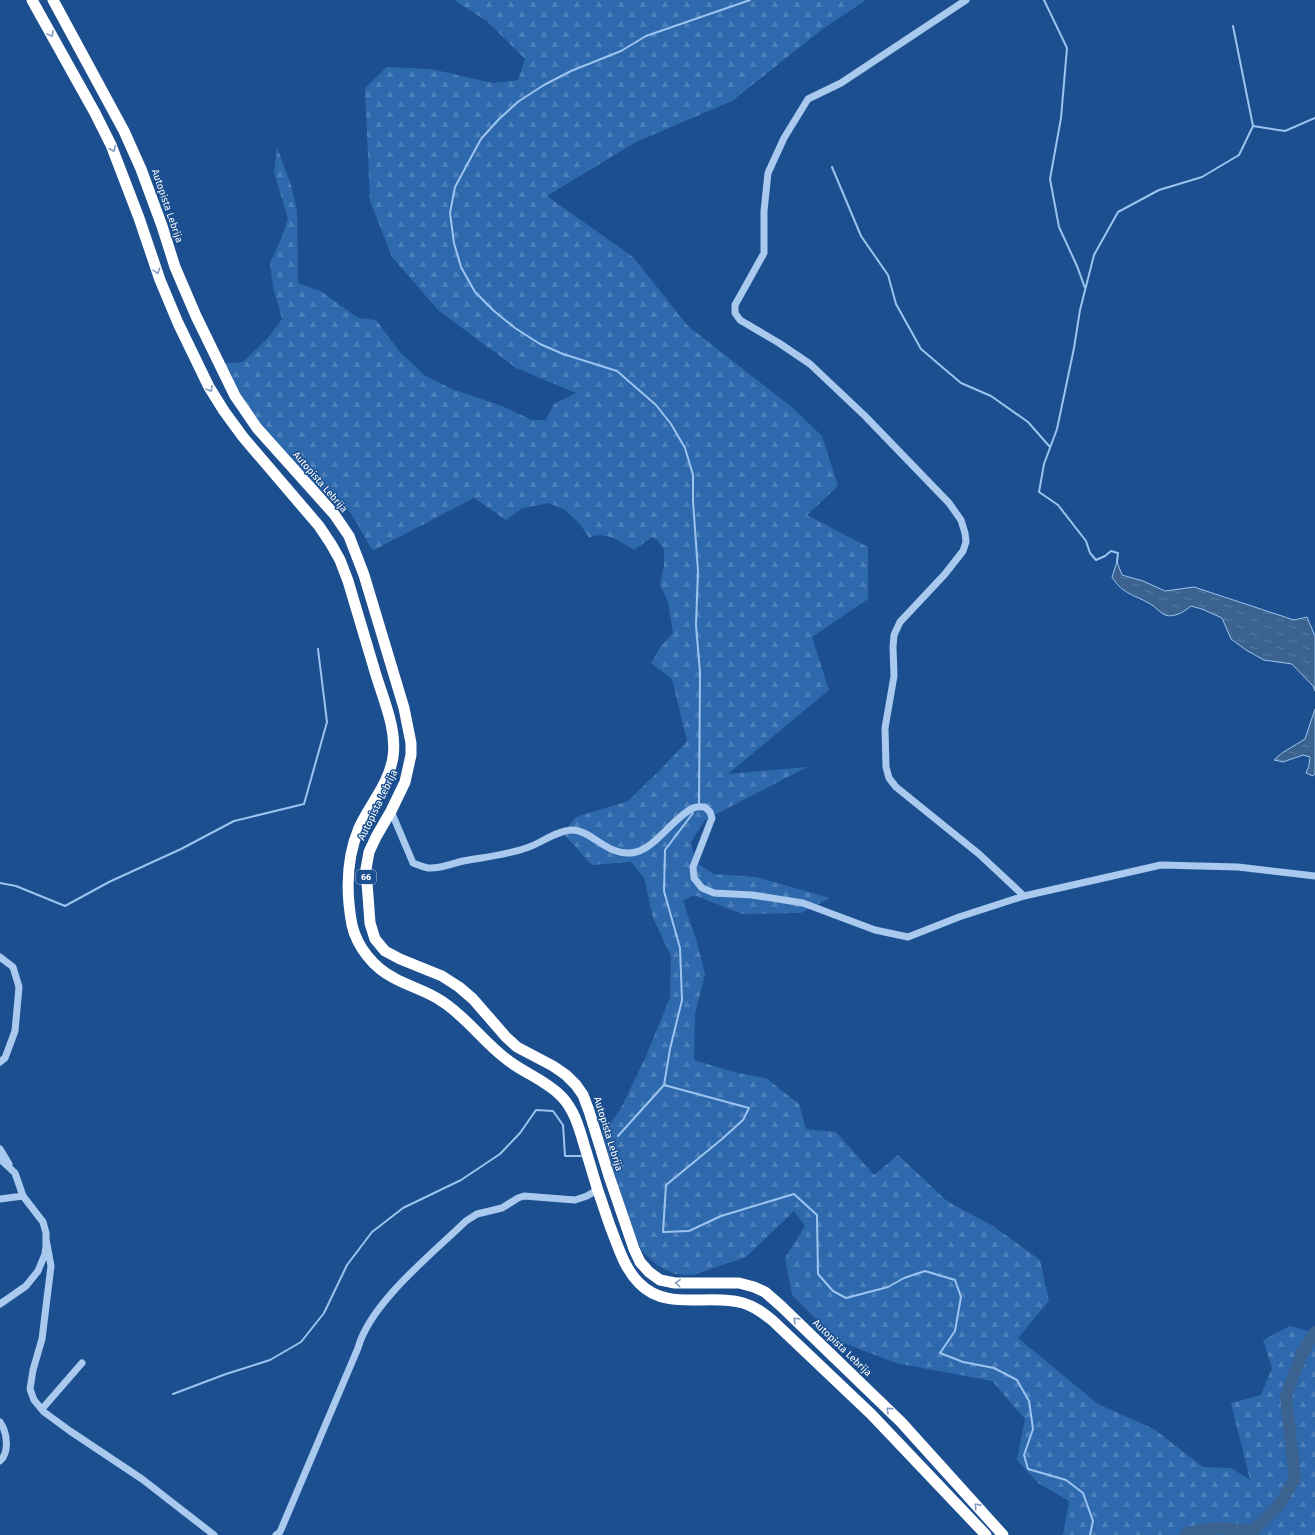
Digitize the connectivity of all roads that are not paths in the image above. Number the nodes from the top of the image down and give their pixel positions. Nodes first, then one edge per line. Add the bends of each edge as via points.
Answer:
1 (32, 0) edge
2 (53, 0) edge
3 (966, 0) edge
4 (391, 811) junction
5 (1315, 876) edge
6 (1024, 896) junction
7 (0, 957) edge
8 (0, 1062) edge
9 (0, 1149) edge
10 (0, 1159) edge
11 (15, 1173) junction
12 (597, 1190) junction
13 (23, 1196) junction
14 (0, 1199) edge
15 (46, 1239) junction
16 (0, 1304) edge
17 (82, 1363) dead end
18 (42, 1409) junction
19 (0, 1422) edge
20 (0, 1461) edge
21 (214, 1535) edge
22 (276, 1535) edge
23 (986, 1535) edge
24 (1003, 1535) edge

1 -> 12 highway, Autopista Lebrija / 66 via 111,145 160,280 209,388 243,437 319,526 340,560 348,581 388,713 393,748 389,774 360,828 348,866 353,928 361,948 369,959 392,977 443,1002 507,1061 540,1080 561,1097 569,1106 577,1124
2 - 4 highway, Autopista Lebrija / 66 via 124,131 160,219 175,266 235,396 257,428 334,514 349,536 404,708 411,743 405,782
3 - 6 street via 841,83 808,99 784,138 768,173 764,211 764,253 735,305 735,313 740,320 810,364 865,416 949,503 960,520 966,542 963,551 900,622 894,634 894,676 885,728 886,767 889,778 896,787 979,854
4 - 6 street via 413,863 428,868 508,853 572,830 581,832 623,854 637,852 653,842 694,807 705,807 712,818 693,868 694,878 702,888 714,893 752,895 803,903 875,930 908,937
24 -> 4 highway, Autopista Lebrija / 66 via 901,1422 765,1292 754,1286 739,1283 675,1283 660,1280 640,1262 589,1111 576,1085 553,1066 517,1047 459,987 442,976 385,951 375,939 370,923 366,869 369,852
5 - 6 street via 1238,867 1161,865
7 - 8 street via 13,967 19,987 15,1031 5,1058
9 - 11 street
10 - 11 street
11 - 13 street
12 - 22 street via 575,1200 524,1196 502,1208 477,1214 407,1277 375,1313 364,1330 297,1496 280,1532
12 - 23 highway, Autopista Lebrija / 66 via 620,1253 639,1284 662,1298 740,1302 762,1312 871,1414
13 - 14 street
13 - 15 street via 43,1222
15 - 16 street via 46,1254 38,1271 26,1286
15 - 18 street via 51,1266 42,1339 30,1389 34,1400
17 - 18 street
18 - 21 street via 142,1479
19 - 20 street via 7,1443 4,1457

